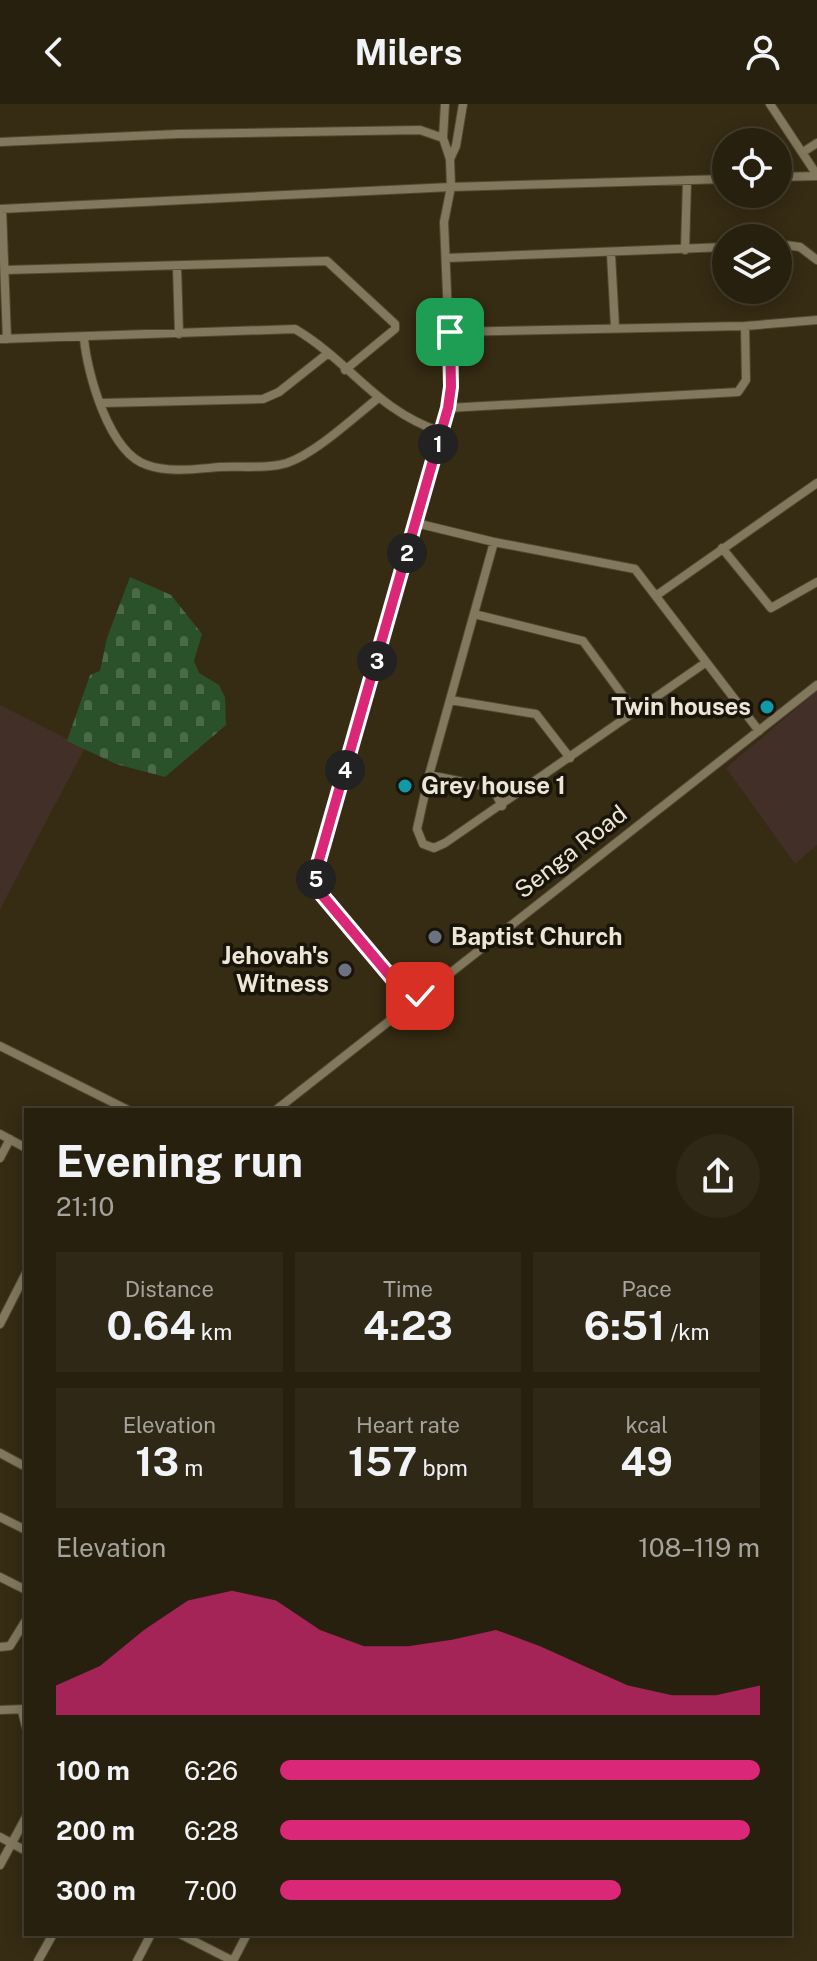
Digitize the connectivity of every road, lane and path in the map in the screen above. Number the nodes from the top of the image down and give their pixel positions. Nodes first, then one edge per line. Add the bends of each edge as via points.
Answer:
1 (445, 104) edge
2 (463, 104) edge
3 (770, 104) edge
4 (443, 138) junction
5 (0, 142) edge
6 (817, 143) edge
7 (803, 152) junction
8 (450, 159) junction
9 (817, 175) edge
10 (792, 176) edge
11 (712, 180) edge
12 (687, 181) junction
13 (451, 187) junction
14 (1, 209) edge
15 (792, 246) edge
16 (712, 248) edge
17 (685, 250) junction
18 (611, 254) junction
19 (447, 258) junction
20 (817, 260) edge
21 (177, 266) junction
22 (5, 270) junction
23 (817, 320) edge
24 (745, 326) junction
25 (615, 327) junction
26 (450, 332) junction
27 (179, 334) junction
28 (84, 338) junction
29 (4, 339) edge
30 (327, 354) junction
31 (345, 370) junction
32 (377, 399) junction
33 (102, 403) junction
34 (448, 408) junction
35 (441, 432) junction
36 (817, 483) edge
37 (416, 523) junction
38 (494, 542) junction
39 (722, 548) junction
40 (817, 582) edge
41 (657, 595) junction
42 (474, 614) junction
43 (705, 663) junction
44 (817, 685) edge
45 (450, 700) junction
46 (635, 712) junction
47 (759, 731) junction
48 (570, 758) junction
49 (429, 775) junction
50 (502, 806) junction
51 (396, 983) junction
52 (420, 996) junction
53 (401, 1011) junction
54 (0, 1046) edge
55 (113, 1107) edge
56 (279, 1108) edge
57 (0, 1134) edge
58 (10, 1139) junction
59 (24, 1147) edge
60 (0, 1158) edge
61 (24, 1277) edge
62 (0, 1324) edge
63 (0, 1453) edge
64 (24, 1466) edge
65 (0, 1517) edge
66 (24, 1529) edge
67 (0, 1577) edge
68 (24, 1589) edge
69 (24, 1623) edge
70 (0, 1647) edge
71 (0, 1710) edge
72 (24, 1710) edge
73 (24, 1821) edge
74 (0, 1837) edge
75 (12, 1843) junction
76 (24, 1850) edge
77 (0, 1865) edge
78 (52, 1936) edge
79 (150, 1936) edge
80 (184, 1936) edge
81 (246, 1936) edge
82 (38, 1961) edge
83 (137, 1961) edge
84 (233, 1961) edge

1 - 4 street
2 - 8 street
3 - 7 street
4 - 5 street via 420,130
4 - 8 street
6 - 7 street
7 - 9 street
8 - 13 street
9 - 10 street
11 - 12 street
12 - 13 street
12 - 17 street
13 - 14 street
13 - 19 street via 444,222
14 - 22 street
15 - 20 street
16 - 17 street
17 - 18 street
18 - 19 street
18 - 25 street
19 - 26 street
21 - 22 street
21 - 27 street
21 - 31 street via 330,262 395,324
22 - 29 street
23 - 24 street
24 - 25 street
24 - 34 street via 746,380 738,392
25 - 26 street
26 - 34 street
27 - 28 street
27 - 30 street via 295,329
28 - 29 street
28 - 33 street via 87,371
30 - 31 street
30 - 33 street via 263,399
31 - 32 street
32 - 33 street via 290,462 176,470 137,460 111,429
32 - 35 street via 404,418
34 - 35 street
35 - 37 street
36 - 39 street
37 - 38 street
37 - 51 street via 316,880 322,895
38 - 41 street via 630,567
38 - 42 street
39 - 40 street via 771,608
39 - 41 street
41 - 43 street
42 - 45 street
42 - 46 street via 583,641
43 - 46 street
43 - 47 street
44 - 47 street, Senga Road
45 - 48 street via 536,714
45 - 49 street
46 - 48 street
47 - 52 street, Senga Road
48 - 50 street
49 - 50 street via 490,786
49 - 50 street via 417,829 423,844 434,848 445,843
51 - 52 street
51 - 53 street
52 - 53 street, Senga Road
53 - 56 street, Senga Road
54 - 55 street
57 - 58 street
58 - 59 street
58 - 60 street
61 - 62 street
63 - 64 street
65 - 66 street
67 - 68 street
69 - 70 street via 10,1646
71 - 72 street
73 - 75 street
74 - 75 street
75 - 76 street
75 - 77 street
78 - 82 street
79 - 83 street
80 - 84 street
81 - 84 street

